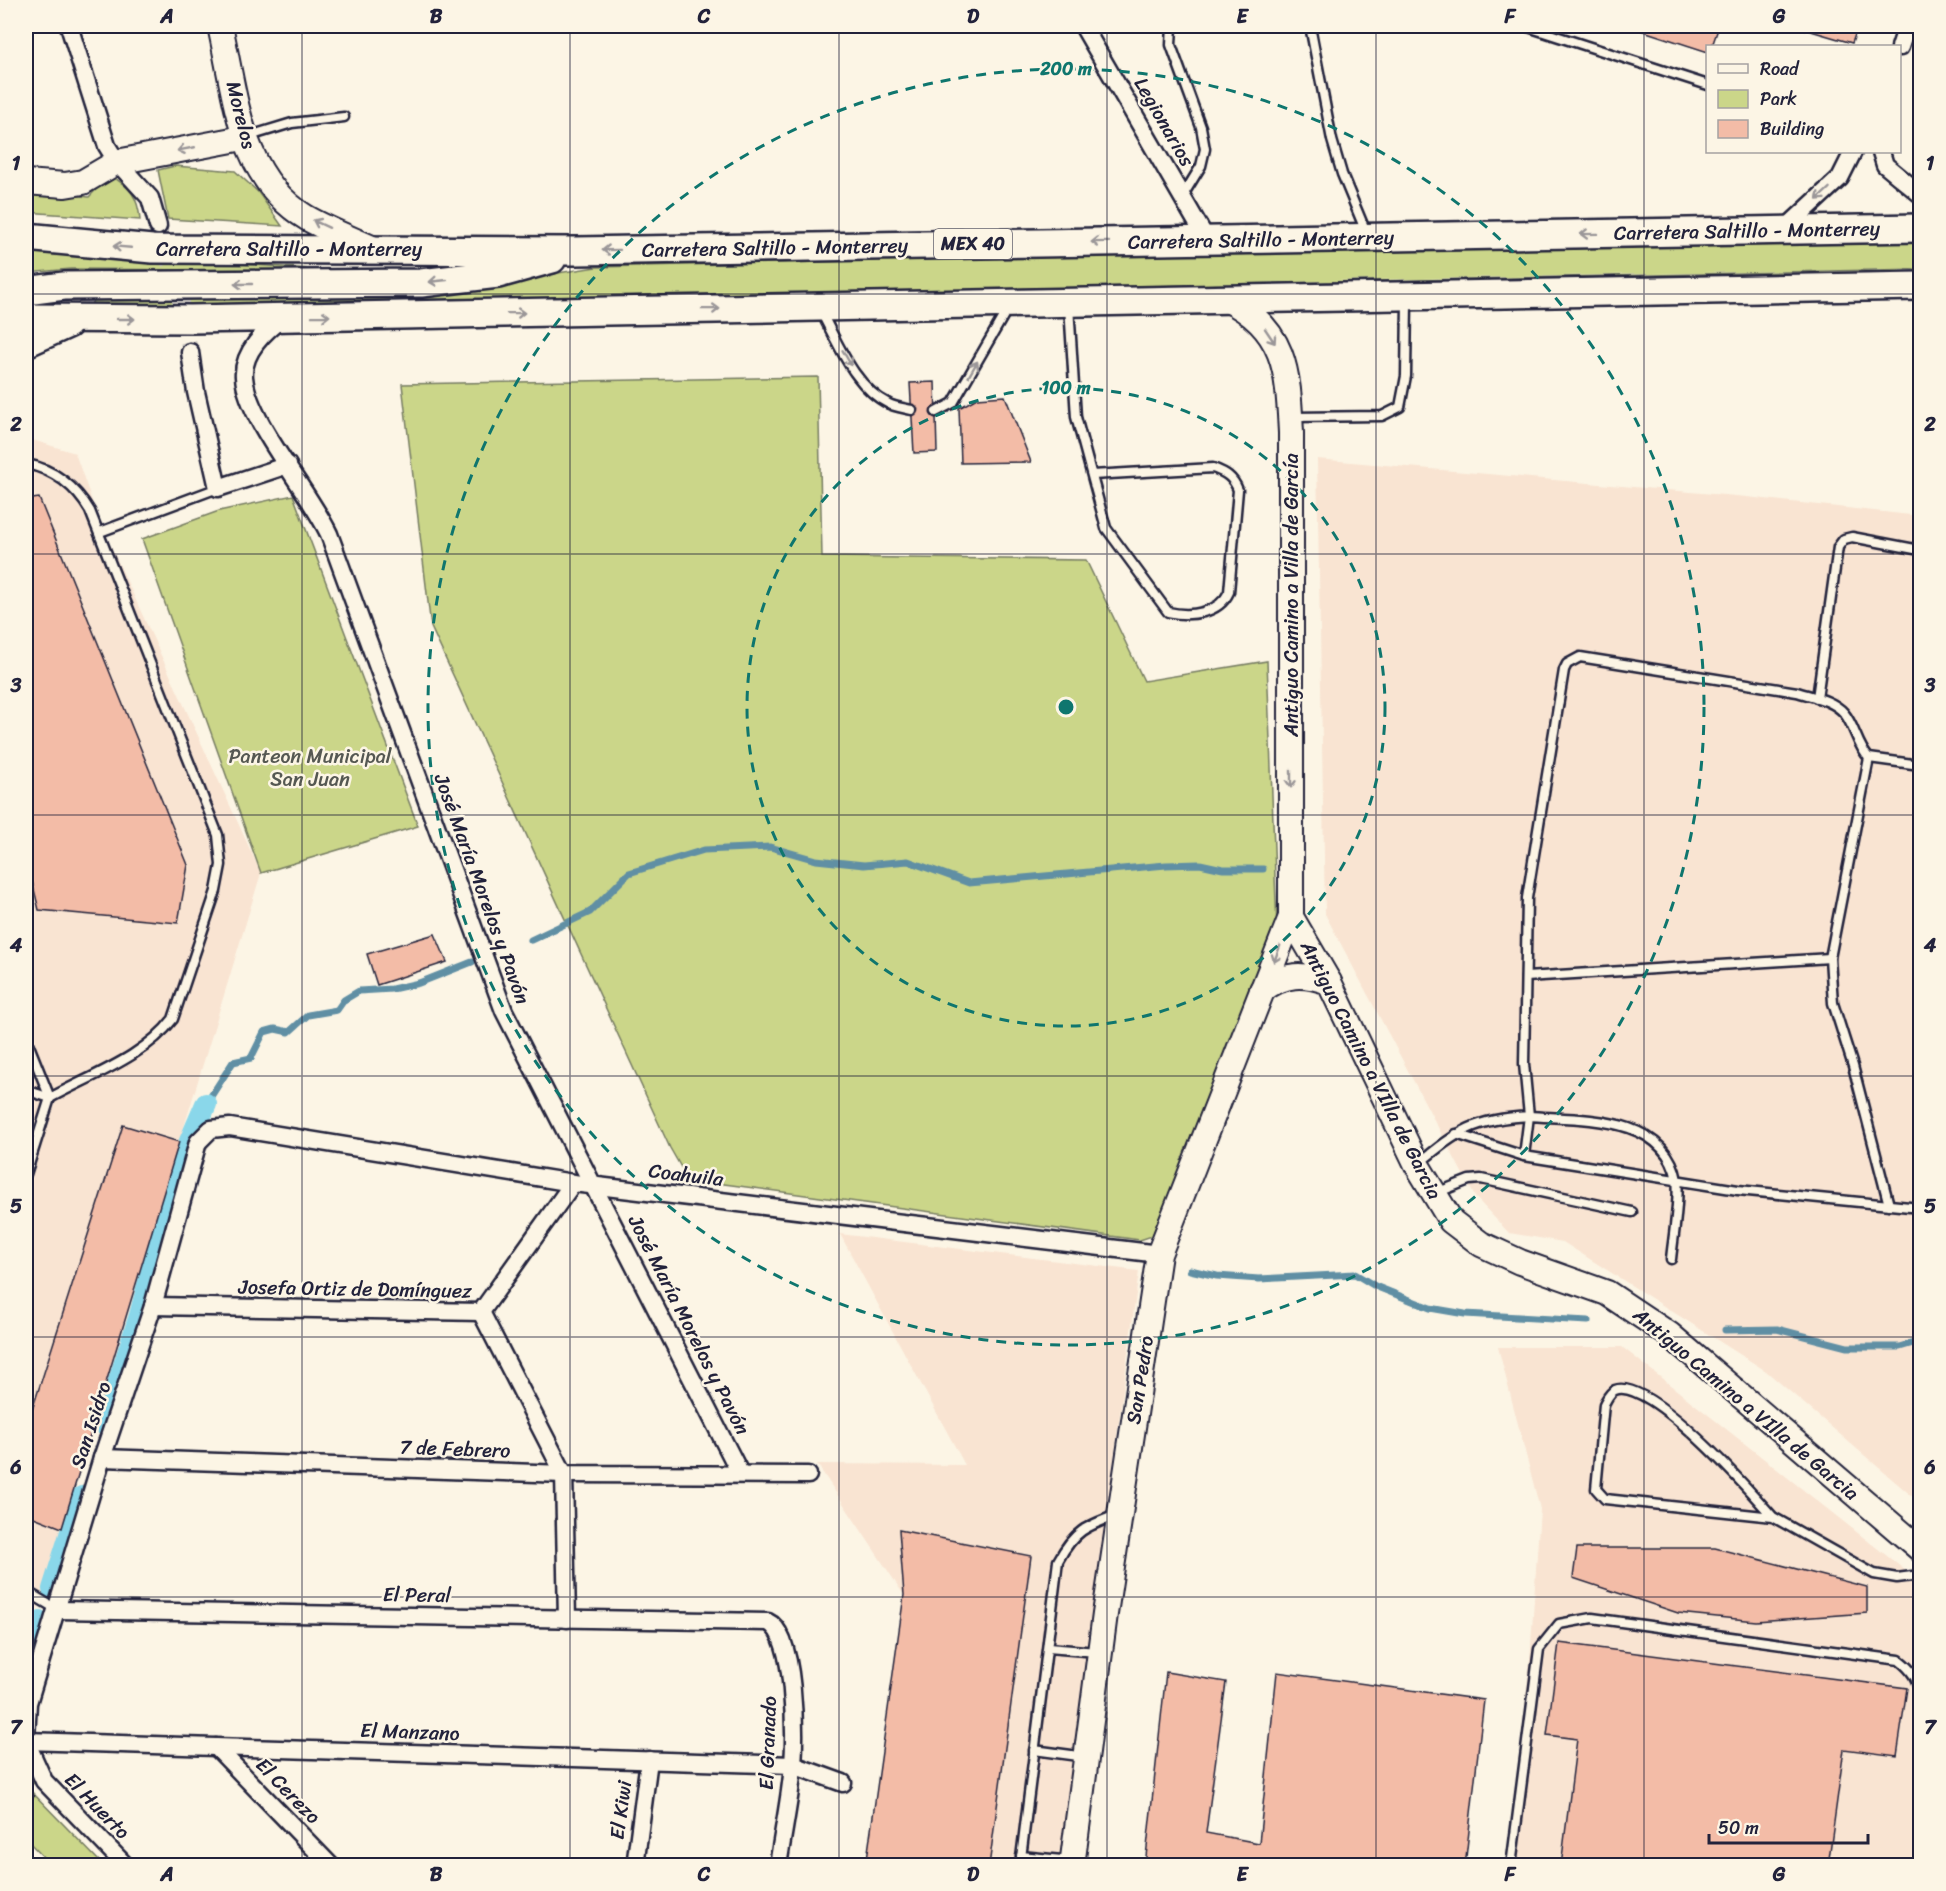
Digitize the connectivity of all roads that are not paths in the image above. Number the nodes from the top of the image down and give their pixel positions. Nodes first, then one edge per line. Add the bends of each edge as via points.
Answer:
1 (69, 26) edge
2 (220, 26) edge
3 (1083, 26) edge
4 (1172, 26) edge
5 (1310, 26) edge
6 (1526, 26) edge
7 (1907, 26) edge
8 (1900, 45) edge
9 (1706, 85) edge
10 (344, 117) dead end
11 (243, 138) junction
12 (1852, 153) edge
13 (1881, 153) edge
14 (117, 162) junction
15 (26, 182) edge
16 (1920, 194) edge
17 (1182, 197) junction
18 (158, 226) tunnel mouth
19 (1920, 228) edge
20 (1784, 230) junction
21 (26, 237) edge
22 (1368, 238) junction
23 (1207, 240) junction
24 (374, 249) junction
25 (576, 251) junction
26 (1920, 286) edge
27 (26, 291) edge
28 (1407, 296) junction
29 (1226, 299) junction
30 (1069, 302) junction
31 (1011, 303) junction
32 (818, 307) junction
33 (284, 317) junction
34 (26, 318) edge
35 (86, 319) junction
36 (26, 343) edge
37 (190, 352) tunnel mouth
38 (912, 410) dead end
39 (936, 412) dead end
40 (1290, 417) junction
41 (26, 465) edge
42 (288, 465) junction
43 (1092, 475) junction
44 (218, 488) junction
45 (100, 532) junction
46 (1920, 550) edge
47 (1817, 698) junction
48 (1869, 758) junction
49 (1920, 765) edge
50 (1291, 917) junction
51 (1830, 958) junction
52 (1526, 977) junction
53 (1329, 982) junction
54 (1262, 990) junction
55 (26, 1038) edge
56 (26, 1090) edge
57 (50, 1098) junction
58 (1529, 1116) junction
59 (211, 1129) joint
60 (1456, 1134) junction
61 (1524, 1156) junction
62 (1417, 1165) junction
63 (26, 1174) edge
64 (1678, 1181) junction
65 (573, 1183) junction
66 (594, 1185) junction
67 (1433, 1194) junction
68 (1889, 1205) junction
69 (1920, 1208) edge
70 (1632, 1212) dead end
71 (1159, 1254) junction
72 (1671, 1259) dead end
73 (153, 1306) junction
74 (481, 1312) junction
75 (102, 1458) junction
76 (740, 1473) junction
77 (564, 1474) junction
78 (808, 1475) dead end
79 (1120, 1514) junction
80 (1773, 1518) junction
81 (1920, 1549) edge
82 (1920, 1575) edge
83 (26, 1591) edge
84 (58, 1610) junction
85 (567, 1619) junction
86 (774, 1625) joint
87 (1047, 1648) junction
88 (1100, 1653) junction
89 (1920, 1695) edge
90 (26, 1740) edge
91 (216, 1747) junction
92 (1034, 1750) junction
93 (1086, 1757) junction
94 (649, 1760) junction
95 (793, 1765) junction
96 (843, 1783) dead end
97 (1021, 1861) edge
98 (1072, 1864) edge
99 (126, 1866) edge
100 (331, 1866) edge
101 (634, 1866) edge
102 (778, 1866) edge
103 (1512, 1866) edge

1 - 14 street via 107,146
2 - 11 main road, Morelos
3 - 17 street, Legionarios
4 - 17 lane via 1170,45 1201,127 1205,149 1201,166
5 - 22 lane via 1332,140
6 - 9 lane
7 - 8 street
10 - 11 lane via 292,123
11 -> 14 main road
24 -> 11 main road, Morelos via 308,218 280,198 257,169
12 -> 20 street via 1840,178
13 - 16 street via 1885,165
14 - 15 main road via 83,182
14 - 18 street via 150,198
17 - 23 street, Legionarios
19 - 20 main road, Carretera Saltillo - Monterrey / MEX 40
20 -> 22 main road, Carretera Saltillo - Monterrey / MEX 40
24 -> 21 main road, Carretera Saltillo - Monterrey / MEX 40 via 152,249
22 - 23 main road, Carretera Saltillo - Monterrey / MEX 40
23 -> 25 main road, Carretera Saltillo - Monterrey / MEX 40
24 - 25 main road, Carretera Saltillo - Monterrey / MEX 40
25 -> 27 main road via 498,274 421,283 64,286
26 - 28 main road
28 - 29 main road
28 - 40 lane via 1406,376 1400,407 1382,416
29 - 30 main road
29 -> 40 main road, Antiguo Camino a Villa de García via 1250,313 1274,341 1284,362
30 - 31 main road
30 - 43 lane via 1076,417
31 - 32 main road
39 -> 31 lane via 953,402
33 -> 32 main road
32 -> 38 lane via 870,391 889,404
35 -> 33 main road
33 - 42 street, José María Morelos y Pavón via 257,341 243,375 255,412
34 - 35 main road
35 - 36 main road
37 - 44 street
40 -> 50 main road, Antiguo Camino a Villa de García
41 - 45 lane via 60,477 80,493
42 - 44 street
42 - 66 street, José María Morelos y Pavón via 329,534 504,1011
43 - 43 lane via 1106,528 1163,608 1191,614 1224,603 1229,592 1238,501 1235,481 1227,473 1213,468
44 - 45 lane
45 - 57 lane via 218,835 221,865 173,1019 160,1036 141,1049
46 - 47 lane via 1852,537 1844,539 1838,547
47 - 48 lane via 1844,713
47 - 52 lane via 1580,657 1567,664 1527,898
48 - 49 lane
48 - 51 lane
50 - 53 main road, Antiguo Camino a VIlla de Garcia
50 -> 54 main road, San Pedro
51 - 52 lane
51 - 68 lane via 1833,1003
52 - 58 lane via 1524,1064
53 - 54 main road via 1299,974 1282,977
53 - 62 main road, Antiguo Camino a VIlla de Garcia
54 - 71 main road, San Pedro
55 - 57 lane
56 - 57 lane
57 - 63 lane
58 - 60 lane via 1498,1117
58 - 61 lane
58 - 64 lane via 1610,1122 1643,1133 1660,1147
59 - 65 street, Coahuila via 230,1127
59 - 73 street, San Isidro via 198,1142
60 - 61 lane
60 - 62 lane
61 - 64 lane
62 - 67 main road, Antiguo Camino a VIlla de Garcia
64 - 68 lane via 1738,1191
64 - 72 lane
65 - 66 street, Coahuila
65 - 74 street
66 - 71 street, Coahuila
66 - 76 street, José María Morelos y Pavón
67 - 70 lane via 1481,1179
67 - 81 main road, Antiguo Camino a VIlla de Garcia via 1451,1221 1481,1244 1607,1293 1670,1335
68 - 69 lane
71 - 79 main road, San Pedro
73 - 74 street, Josefa Ortiz de Domínguez
73 - 75 street, San Isidro
74 - 77 street, Josefa Ortiz de Domínguez
75 - 77 street, 7 de Febrero
75 - 84 street, San Isidro
76 - 77 street, 7 de Febrero
76 - 78 street, 7 de Febrero
77 - 85 street, Josefa Ortiz de Domínguez
79 - 87 lane via 1086,1526 1069,1540 1058,1561
79 - 88 main road, San Pedro
80 - 80 lane via 1605,1499 1596,1489 1604,1404 1610,1394 1630,1389 1651,1399 1726,1463
80 - 82 lane via 1874,1574 1897,1578
83 - 84 lane
84 - 85 street, El Peral
84 - 90 street, San Isidro via 28,1703
85 - 86 street, El Peral via 756,1620
86 - 95 street, El Granado via 790,1670
87 - 88 lane
87 - 92 lane
88 - 93 main road, San Pedro
89 - 103 lane via 1910,1668 1899,1660 1592,1618 1559,1624 1539,1649
90 - 91 street, El Manzano
90 - 99 street, El Huerto via 44,1781
91 - 94 street, El Manzano
91 - 100 street, El Cerezo
92 - 93 lane
92 - 97 lane
93 - 98 main road, San Pedro
94 - 95 street, El Manzano
94 - 101 street, El Kiwi
95 - 96 street, El Manzano
95 - 102 street, El Granado
97 - 98 lane

